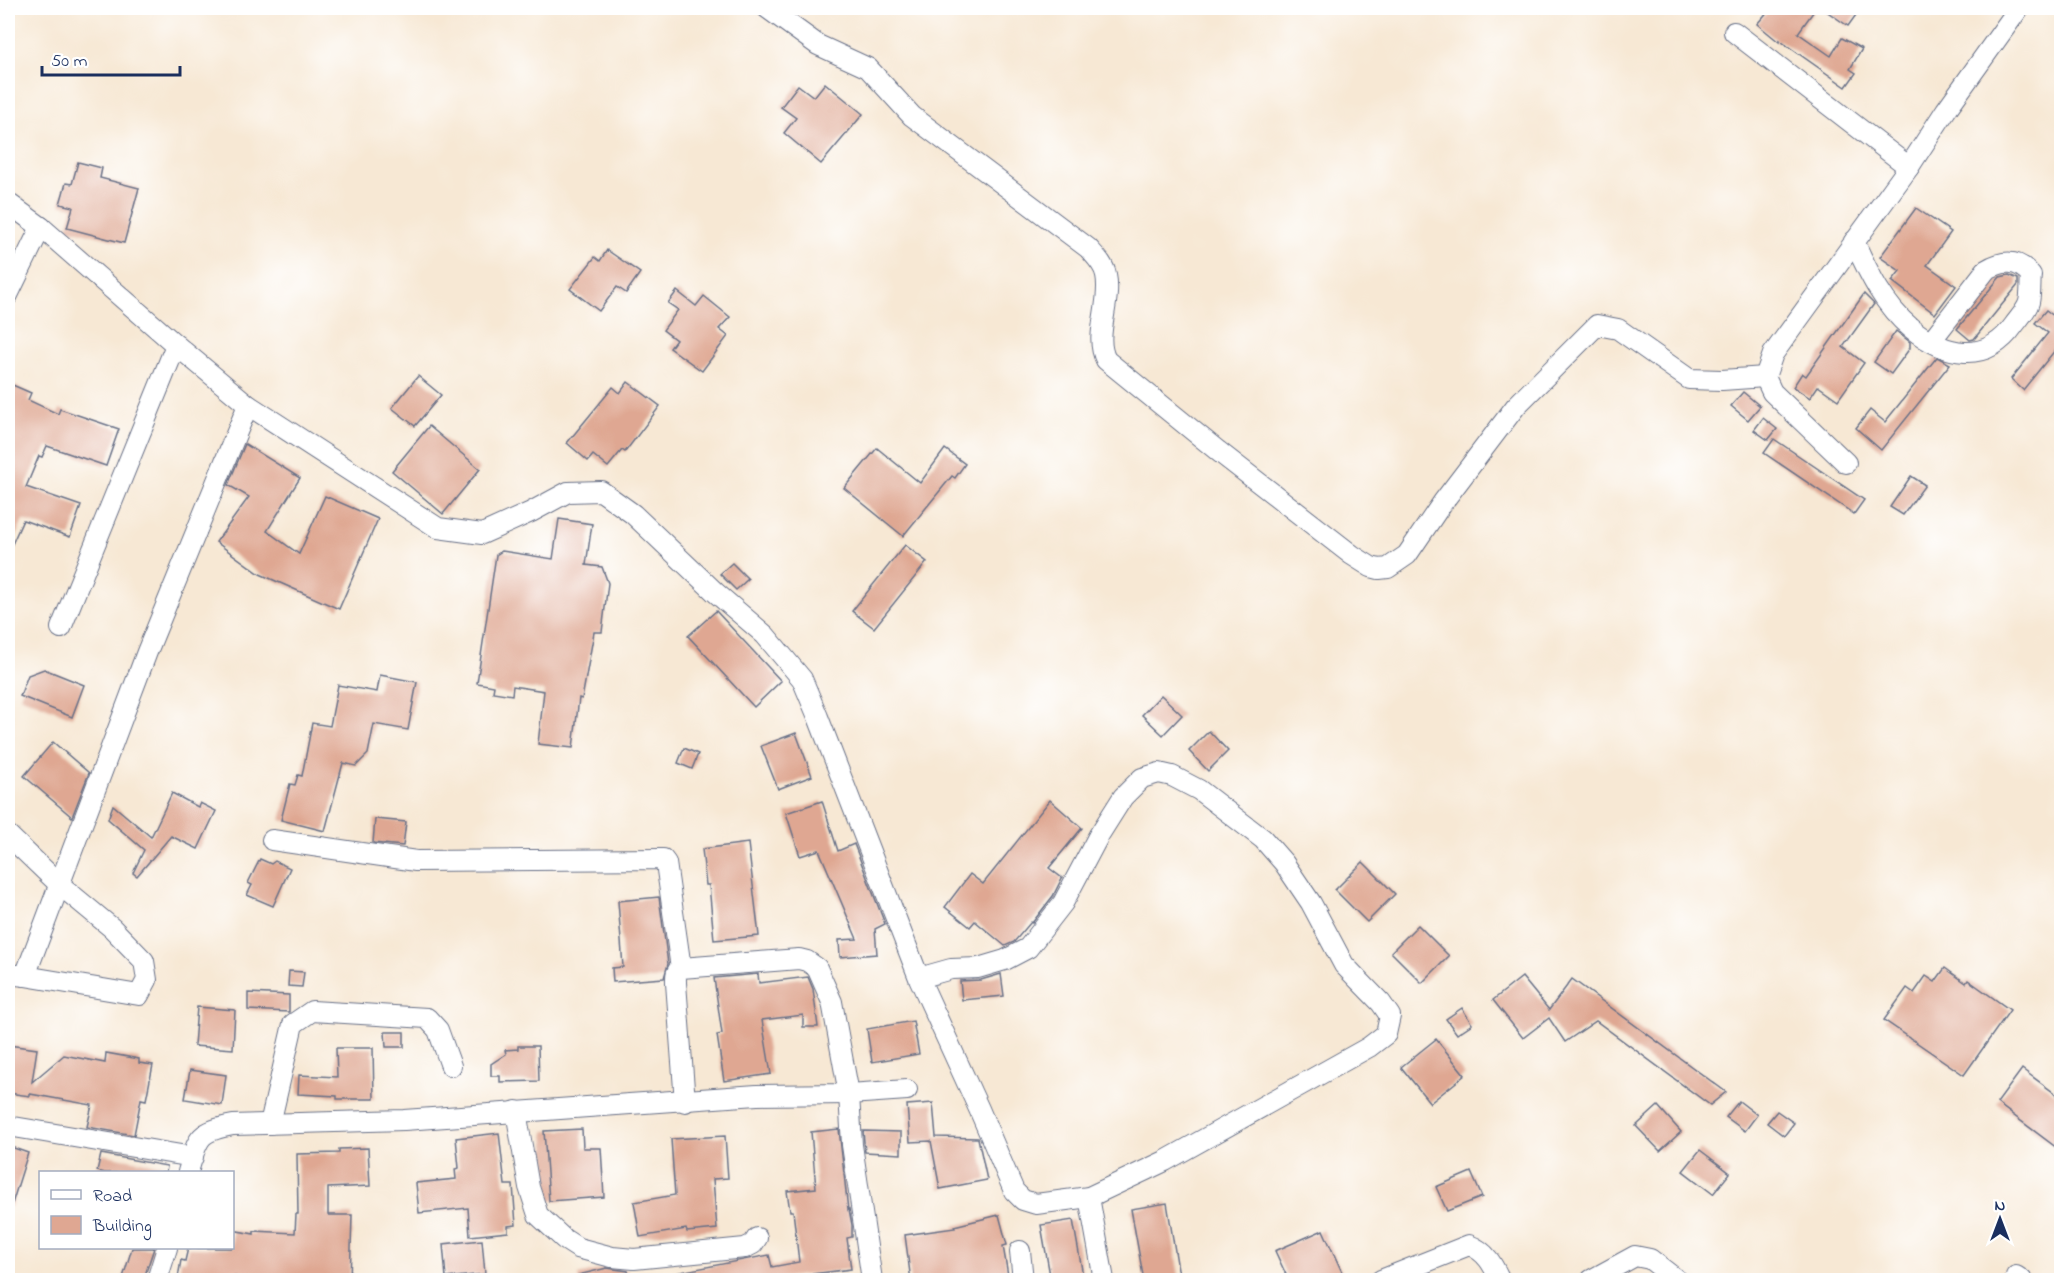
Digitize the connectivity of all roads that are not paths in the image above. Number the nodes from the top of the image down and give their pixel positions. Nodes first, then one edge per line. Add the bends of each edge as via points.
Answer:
1 (767, 8) edge
2 (2019, 8) edge
3 (1734, 32) dead end
4 (1909, 167) junction
5 (8, 202) edge
6 (41, 227) junction
7 (1854, 241) junction
8 (8, 295) edge
9 (1931, 341) junction
10 (177, 345) junction
11 (1765, 377) junction
12 (249, 405) junction
13 (1846, 463) dead end
14 (61, 628) dead end
15 (8, 835) edge
16 (272, 840) dead end
17 (60, 885) junction
18 (681, 968) junction
19 (16, 975) edge
20 (919, 978) junction
21 (451, 1066) dead end
22 (907, 1090) dead end
23 (849, 1094) junction
24 (685, 1102) junction
25 (516, 1111) junction
26 (270, 1124) junction
27 (8, 1126) edge
28 (191, 1165) edge
29 (1089, 1197) junction
30 (757, 1238) dead end
31 (167, 1249) edge
32 (1020, 1251) dead end
33 (157, 1281) edge
34 (872, 1281) edge
35 (1023, 1281) edge
36 (1104, 1281) edge
37 (1381, 1281) edge
38 (1500, 1281) edge
39 (1591, 1281) edge
40 (1677, 1281) edge

1 - 11 street via 818,45 868,68 912,116 1088,248 1106,274 1107,305 1101,342 1106,360 1371,567 1388,568 1407,555 1516,406 1596,325 1618,329 1689,379
2 - 4 street
3 - 4 street
4 - 7 street
5 - 6 street
6 - 8 street
6 - 10 street
7 - 9 street via 1869,275 1891,306 1911,328
7 - 11 street via 1773,354
9 - 9 street via 1955,352 1984,351 2006,336 2029,304 2031,275 2013,262 1997,263 1986,270
10 - 12 street
10 - 14 street
11 - 13 street via 1772,392
12 - 17 street via 147,652
12 - 20 street via 438,528 482,534 568,492 601,490 633,514 765,635 802,679
15 - 17 street
16 - 18 street via 416,861 663,859
17 - 19 street
17 - 19 street via 112,928 144,961 147,980 140,995
18 - 23 street via 799,959 813,964 832,1002
18 - 24 street via 676,983
20 - 29 street via 1014,1191 1035,1204
20 - 29 street via 951,969 978,968 1028,948 1063,903 1123,797 1142,778 1159,773 1199,790 1263,839 1284,864 1311,903 1344,965 1390,1016 1386,1034 1165,1161
21 - 26 street via 438,1030 428,1018 312,1011 294,1024
22 - 23 street
23 - 24 street via 757,1095
23 - 34 street via 852,1145
24 - 25 street
25 - 26 street via 404,1120
25 - 30 street via 529,1187 538,1215 578,1248 634,1259 746,1248
26 - 28 street via 213,1128 196,1144
27 - 28 street
29 - 36 street
31 - 33 street
32 - 35 street
37 - 38 street via 1469,1245 1480,1249
39 - 40 street via 1635,1256 1650,1259

